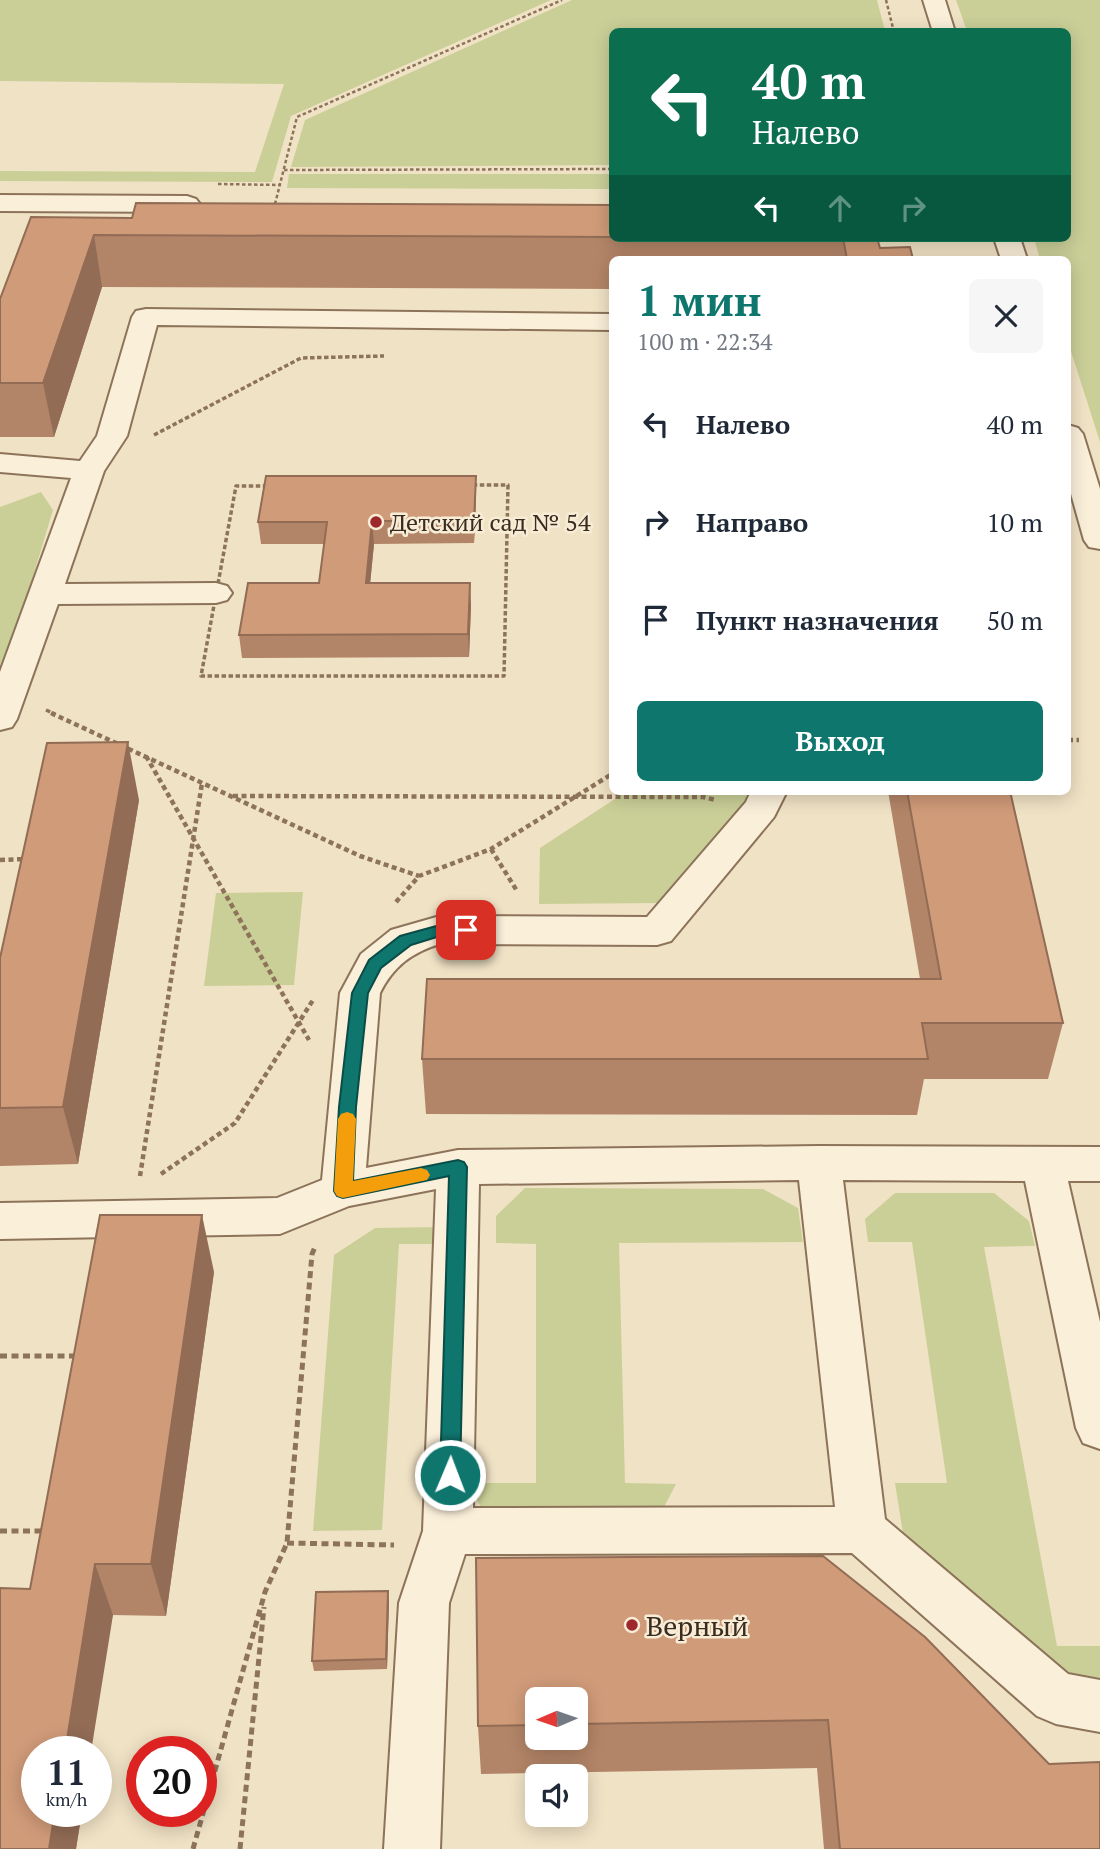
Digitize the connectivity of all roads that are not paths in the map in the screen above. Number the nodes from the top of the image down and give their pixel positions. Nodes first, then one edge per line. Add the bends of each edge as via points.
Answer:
1 (934, 0) edge
2 (943, 28) edge
3 (0, 203) edge
4 (275, 204) edge
5 (609, 322) edge
6 (1071, 444) edge
7 (0, 463) edge
8 (89, 471) junction
9 (1100, 540) edge
10 (216, 593) road end
11 (44, 594) junction
12 (4, 706) edge
13 (765, 799) edge
14 (818, 1163) junction
15 (1043, 1164) junction
16 (1100, 1164) edge
17 (458, 1167) junction
18 (343, 1191) junction
19 (0, 1221) edge
20 (1100, 1428) edge
21 (862, 1530) junction
22 (448, 1531) junction
23 (1100, 1706) edge
24 (412, 1849) edge

1 - 2 street
3 - 4 street
5 - 8 street via 146,317 112,436
6 - 9 street
7 - 8 street
8 - 11 street
10 - 11 street
11 - 12 street
13 - 18 street via 657,931 440,930 405,940 375,964 360,993
14 - 15 street
14 - 17 street
14 - 21 street
15 - 16 street
15 - 20 street
17 - 18 street
17 - 22 street
18 - 19 street via 279,1216
21 - 22 street
21 - 23 street via 1056,1698
22 - 24 street via 424,1603

